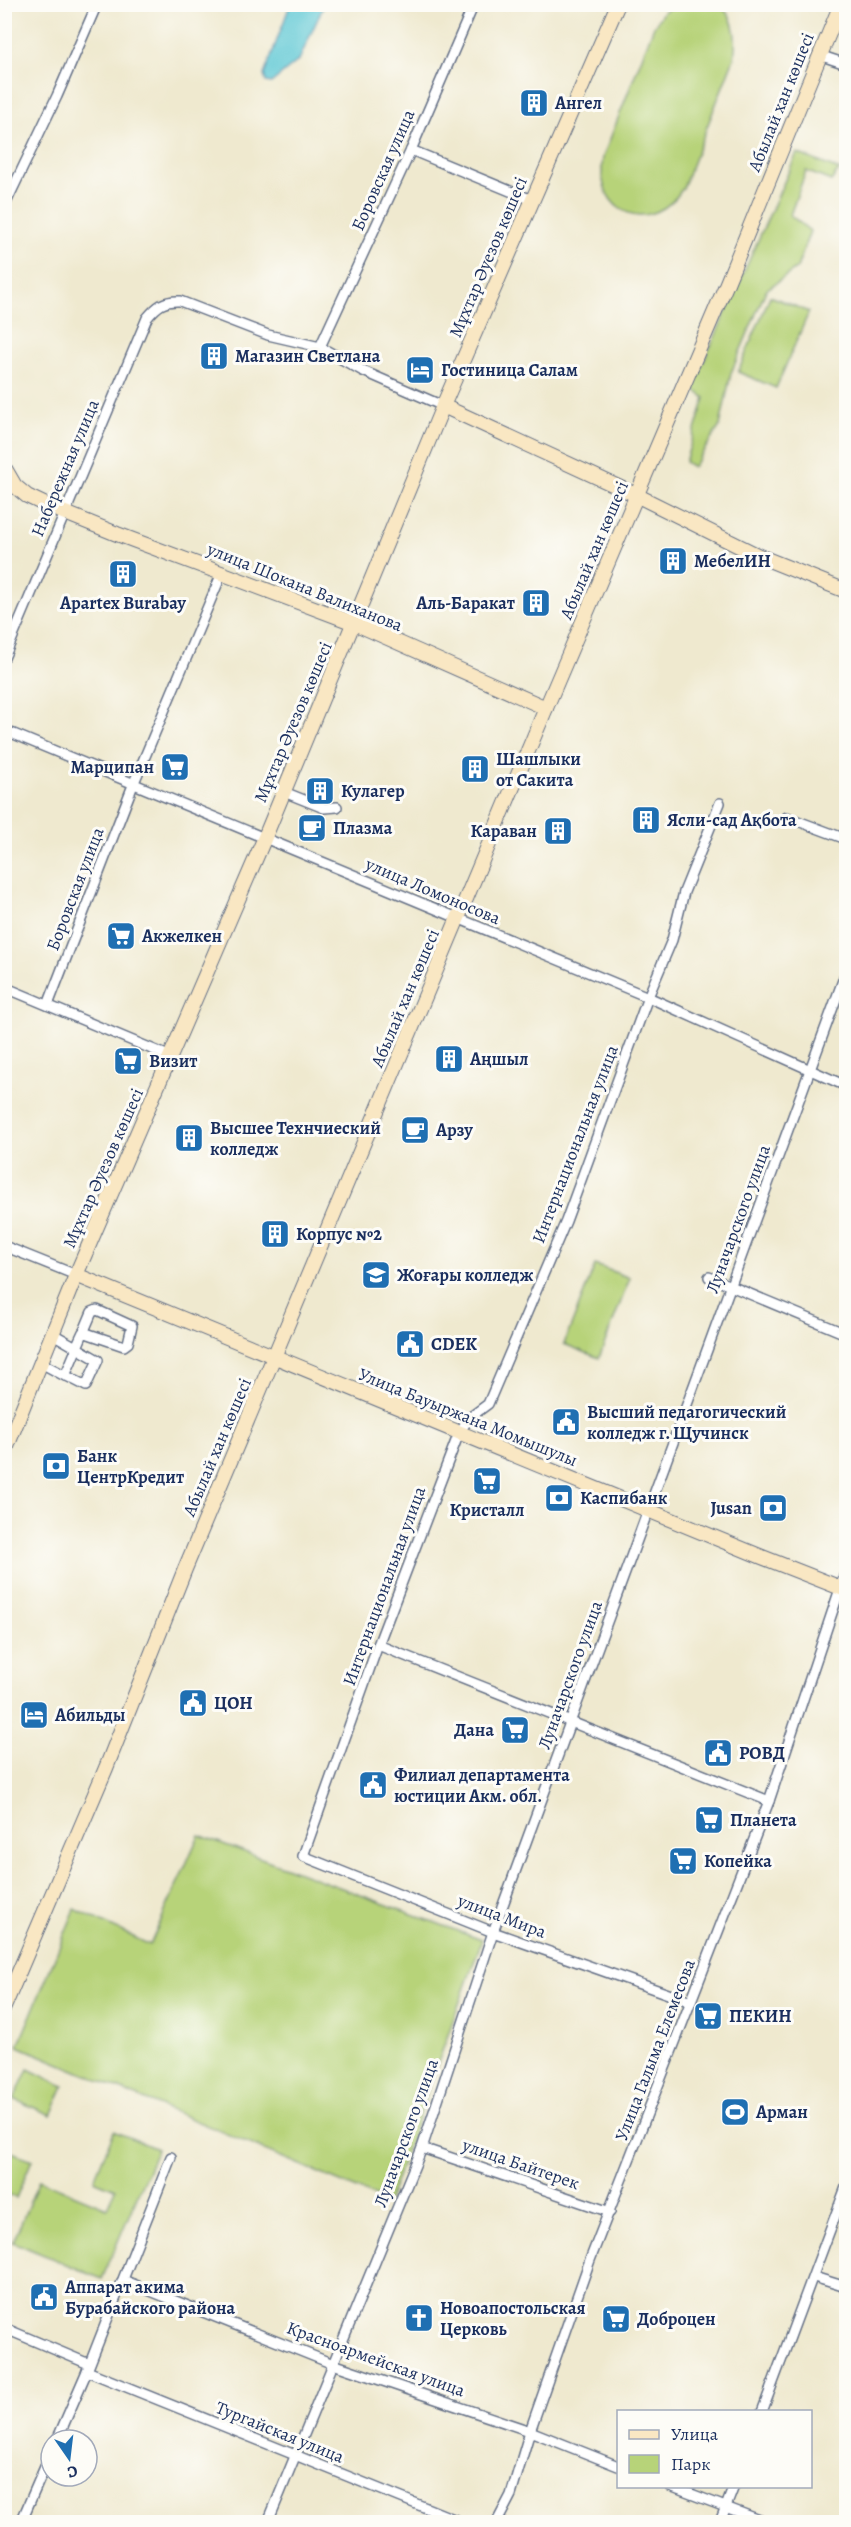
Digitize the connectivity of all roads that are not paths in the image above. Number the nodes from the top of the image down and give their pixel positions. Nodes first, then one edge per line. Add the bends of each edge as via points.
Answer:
1 (97, 4) edge
2 (474, 4) edge
3 (618, 4) edge
4 (841, 4) edge
5 (819, 55) junction
6 (846, 64) edge
7 (411, 150) junction
8 (532, 200) junction
9 (4, 207) edge
10 (320, 347) junction
11 (443, 406) junction
12 (4, 467) edge
13 (638, 496) junction
14 (64, 513) junction
15 (222, 573) junction
16 (846, 591) edge
17 (354, 623) junction
18 (4, 658) edge
19 (546, 708) junction
20 (4, 730) edge
21 (134, 785) junction
22 (284, 792) junction
23 (720, 803) dead end
24 (337, 807) dead end
25 (787, 816) dead end
26 (265, 837) junction
27 (846, 839) edge
28 (458, 920) junction
29 (846, 972) edge
30 (4, 987) edge
31 (648, 997) junction
32 (48, 1005) junction
33 (171, 1057) junction
34 (810, 1070) junction
35 (846, 1086) edge
36 (4, 1246) edge
37 (76, 1275) junction
38 (709, 1277) dead end
39 (731, 1286) junction
40 (83, 1332) junction
41 (52, 1334) junction
42 (846, 1334) edge
43 (76, 1347) junction
44 (274, 1357) junction
45 (41, 1363) junction
46 (65, 1376) junction
47 (459, 1433) junction
48 (4, 1454) edge
49 (648, 1510) junction
50 (846, 1571) edge
51 (844, 1588) edge
52 (378, 1645) junction
53 (570, 1722) junction
54 (769, 1801) junction
55 (303, 1856) joint
56 (493, 1932) junction
57 (10, 1977) edge
58 (691, 2002) junction
59 (4, 2007) edge
60 (422, 2148) junction
61 (171, 2157) dead end
62 (846, 2187) edge
63 (610, 2212) junction
64 (814, 2277) junction
65 (123, 2280) junction
66 (846, 2287) edge
67 (4, 2328) edge
68 (333, 2364) junction
69 (88, 2367) junction
70 (763, 2410) edge
71 (62, 2428) edge
72 (530, 2431) junction
73 (294, 2456) junction
74 (617, 2466) edge
75 (39, 2481) edge
76 (672, 2488) edge
77 (734, 2488) edge
78 (725, 2509) junction
79 (21, 2523) edge
80 (268, 2523) edge
81 (461, 2523) edge
82 (497, 2523) edge
83 (720, 2523) edge
84 (765, 2523) edge

1 - 9 street
2 - 7 street, Боровская улица
3 - 8 street, Мұхтар Әуезов көшесі
4 - 5 street, Абылай хан көшесі
5 - 6 street
5 - 13 street, Абылай хан көшесі
7 - 8 street
7 - 10 street, Боровская улица
8 - 11 street, Мұхтар Әуезов көшесі
10 - 11 street via 363,371
10 - 14 street, Набережная улица via 268,335 180,300 157,306 147,318
11 - 13 street
11 - 17 street, Мұхтар Әуезов көшесі
12 - 14 street, улица Шокана Валиханова via 15,486 27,496
13 - 16 street via 759,555
13 - 19 street, Абылай хан көшесі
14 - 15 street, улица Шокана Валиханова
14 - 18 street, Набережная улица
15 - 17 street, улица Шокана Валиханова
15 - 21 street, Боровская улица
17 - 19 street, улица Шокана Валиханова
17 - 22 street, Мұхтар Әуезов көшесі
19 - 28 street, Абылай хан көшесі
20 - 21 street, улица Ломоносова
21 - 26 street, улица Ломоносова
21 - 32 street, Боровская улица
22 - 24 street via 324,808
22 - 26 street, Мұхтар Әуезов көшесі
23 - 31 street, Интернациональная улица
25 - 27 street
26 - 28 street, улица Ломоносова
26 - 33 street, Мұхтар Әуезов көшесі
28 - 31 street, улица Ломоносова
28 - 44 street, Абылай хан көшесі
29 - 34 street, Луначарского улица
30 - 32 street
31 - 34 street, улица Ломоносова
31 - 47 street, Интернациональная улица via 566,1221 488,1404 469,1418
32 - 33 street
33 - 37 street, Мұхтар Әуезов көшесі
34 - 35 street, улица Ломоносова
34 - 39 street, Луначарского улица
36 - 37 street
37 - 41 street, Мұхтар Әуезов көшесі
37 - 44 street, Улица Бауыржана Момышулы
38 - 39 street
39 - 42 street
39 - 49 street, Луначарского улица
40 - 40 street via 124,1346 132,1326 97,1310 92,1312
40 - 43 street
41 - 43 street
41 - 45 street, Мұхтар Әуезов көшесі
43 - 46 street
43 - 46 street via 98,1360 86,1386
44 - 47 street, Улица Бауыржана Момышулы
44 - 57 street, Абылай хан көшесі via 106,1768
45 - 46 street
45 - 48 street, Мұхтар Әуезов көшесі
47 - 49 street, Улица Бауыржана Момышулы
47 - 52 street, Интернациональная улица
49 - 51 street, Улица Бауыржана Момышулы
49 - 53 street, Луначарского улица
50 - 51 street, Улица Галыма Елемесова
51 - 54 street, Улица Галыма Елемесова
52 - 53 street
52 - 55 street, Интернациональная улица
53 - 54 street
53 - 56 street, Луначарского улица
54 - 58 street, Улица Галыма Елемесова
55 - 56 street, улица Мира
56 - 58 street, улица Мира
56 - 60 street, Луначарского улица
57 - 59 street, Абылай хан көшесі
58 - 63 street, Улица Галыма Елемесова
60 - 63 street, улица Байтерек
60 - 68 street, Луначарского улица
61 - 65 street
62 - 64 street
63 - 72 street, Улица Галыма Елемесова
64 - 66 street
64 - 70 street
65 - 68 street, Красноармейская улица
65 - 69 street
67 - 69 street, Тургайская улица
68 - 72 street, Красноармейская улица
68 - 73 street, Луначарского улица
69 - 71 street
69 - 73 street, Тургайская улица
72 - 74 street, Красноармейская улица
72 - 82 street, Улица Галыма Елемесова via 511,2495
73 - 80 street, Луначарского улица
73 - 81 street, Тургайская улица
75 - 79 street
76 - 78 street
77 - 78 street
78 - 83 street
78 - 84 street

